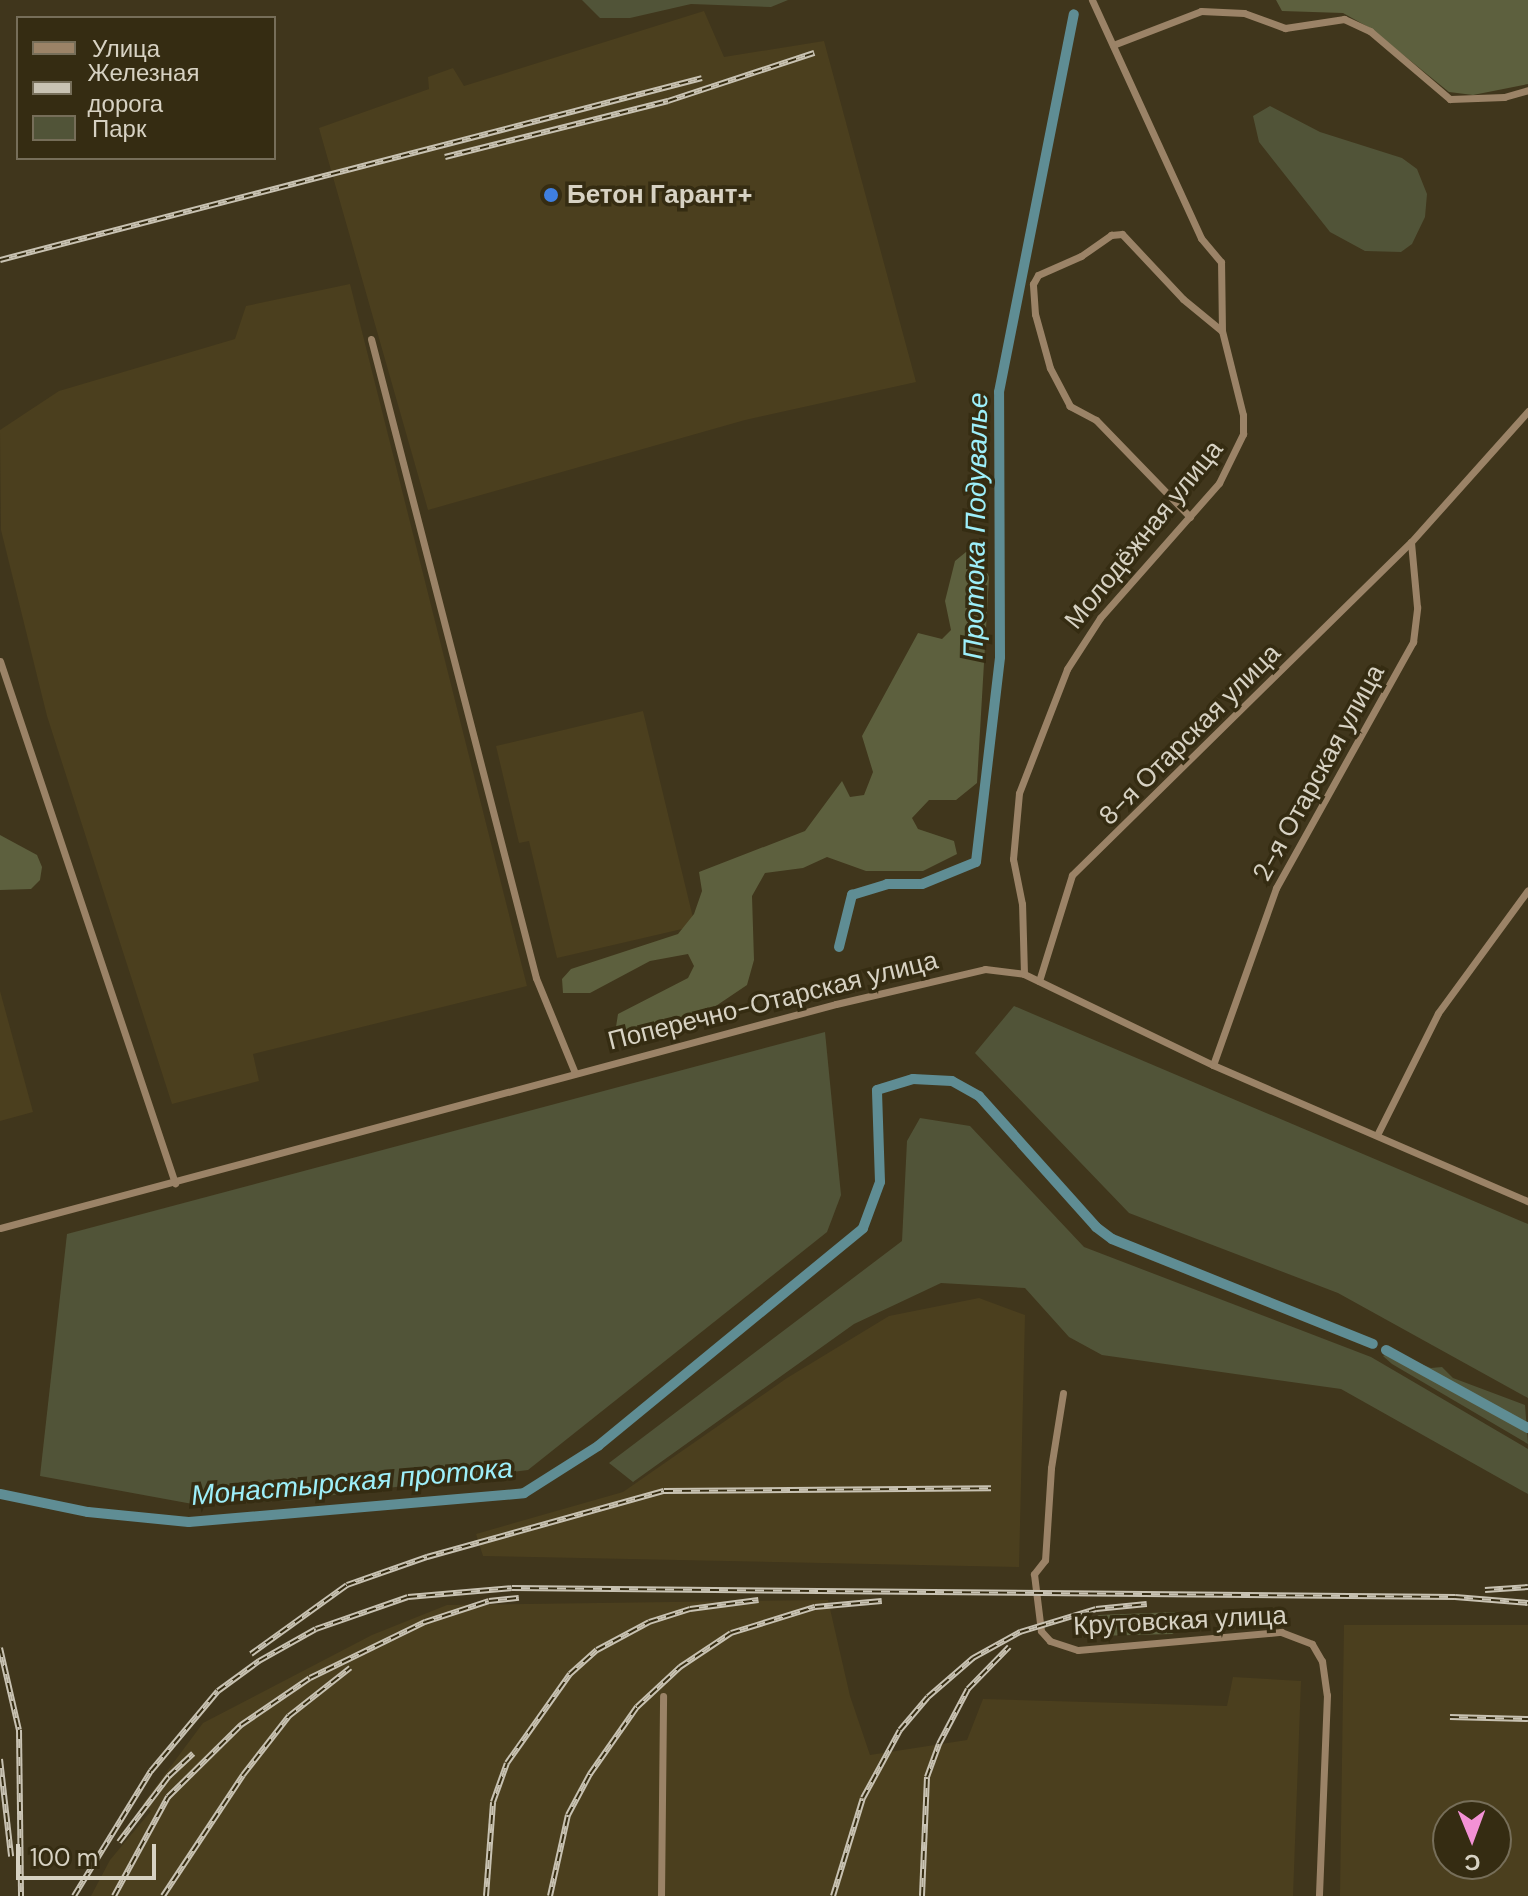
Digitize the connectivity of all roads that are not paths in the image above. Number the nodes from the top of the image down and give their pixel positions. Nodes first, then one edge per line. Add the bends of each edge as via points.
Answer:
1 (1092, 0) edge
2 (1113, 45) junction
3 (1528, 90) edge
4 (1222, 331) junction
5 (371, 339) dead end
6 (1528, 411) edge
7 (1190, 517) junction
8 (1411, 542) junction
9 (0, 661) edge
10 (1528, 890) edge
11 (1024, 974) junction
12 (1039, 981) junction
13 (1213, 1065) junction
14 (575, 1073) junction
15 (1377, 1135) junction
16 (175, 1183) junction
17 (1528, 1201) edge
18 (0, 1228) edge
19 (1063, 1393) dead end
20 (663, 1696) dead end
21 (661, 1896) edge
22 (1319, 1896) edge

1 - 2 street, Молодёжная улица
2 - 3 street via 1201,11 1244,13 1285,28 1344,19 1370,31 1450,99 1504,97
2 - 4 street, Молодёжная улица via 1201,238 1221,262
4 - 7 street, Молодёжная улица via 1243,434 1219,483
4 - 7 street via 1183,299 1122,234 1038,275 1033,284 1050,368 1070,406 1096,420
5 - 14 street via 536,978
6 - 8 street, 8-я Отарская улица
7 - 11 street, Молодёжная улица via 1082,641 1019,793 1013,859 1022,904
8 - 12 street, 8-я Отарская улица via 1072,875
8 - 13 street, 2-я Отарская улица via 1417,607 1413,642 1276,888
9 - 16 street
10 - 15 street via 1438,1013
11 - 12 street, Поперечно-Отарская улица
11 - 14 street, Поперечно-Отарская улица via 985,969 947,977
12 - 13 street, Поперечно-Отарская улица
13 - 15 street, Поперечно-Отарская улица
14 - 16 street, Поперечно-Отарская улица
15 - 17 street, Поперечно-Отарская улица
16 - 18 street, Поперечно-Отарская улица
19 - 22 street, Крутовская улица via 1045,1560 1034,1574 1041,1631 1050,1641 1078,1650 1281,1632 1312,1644 1322,1661 1327,1695
20 - 21 street

